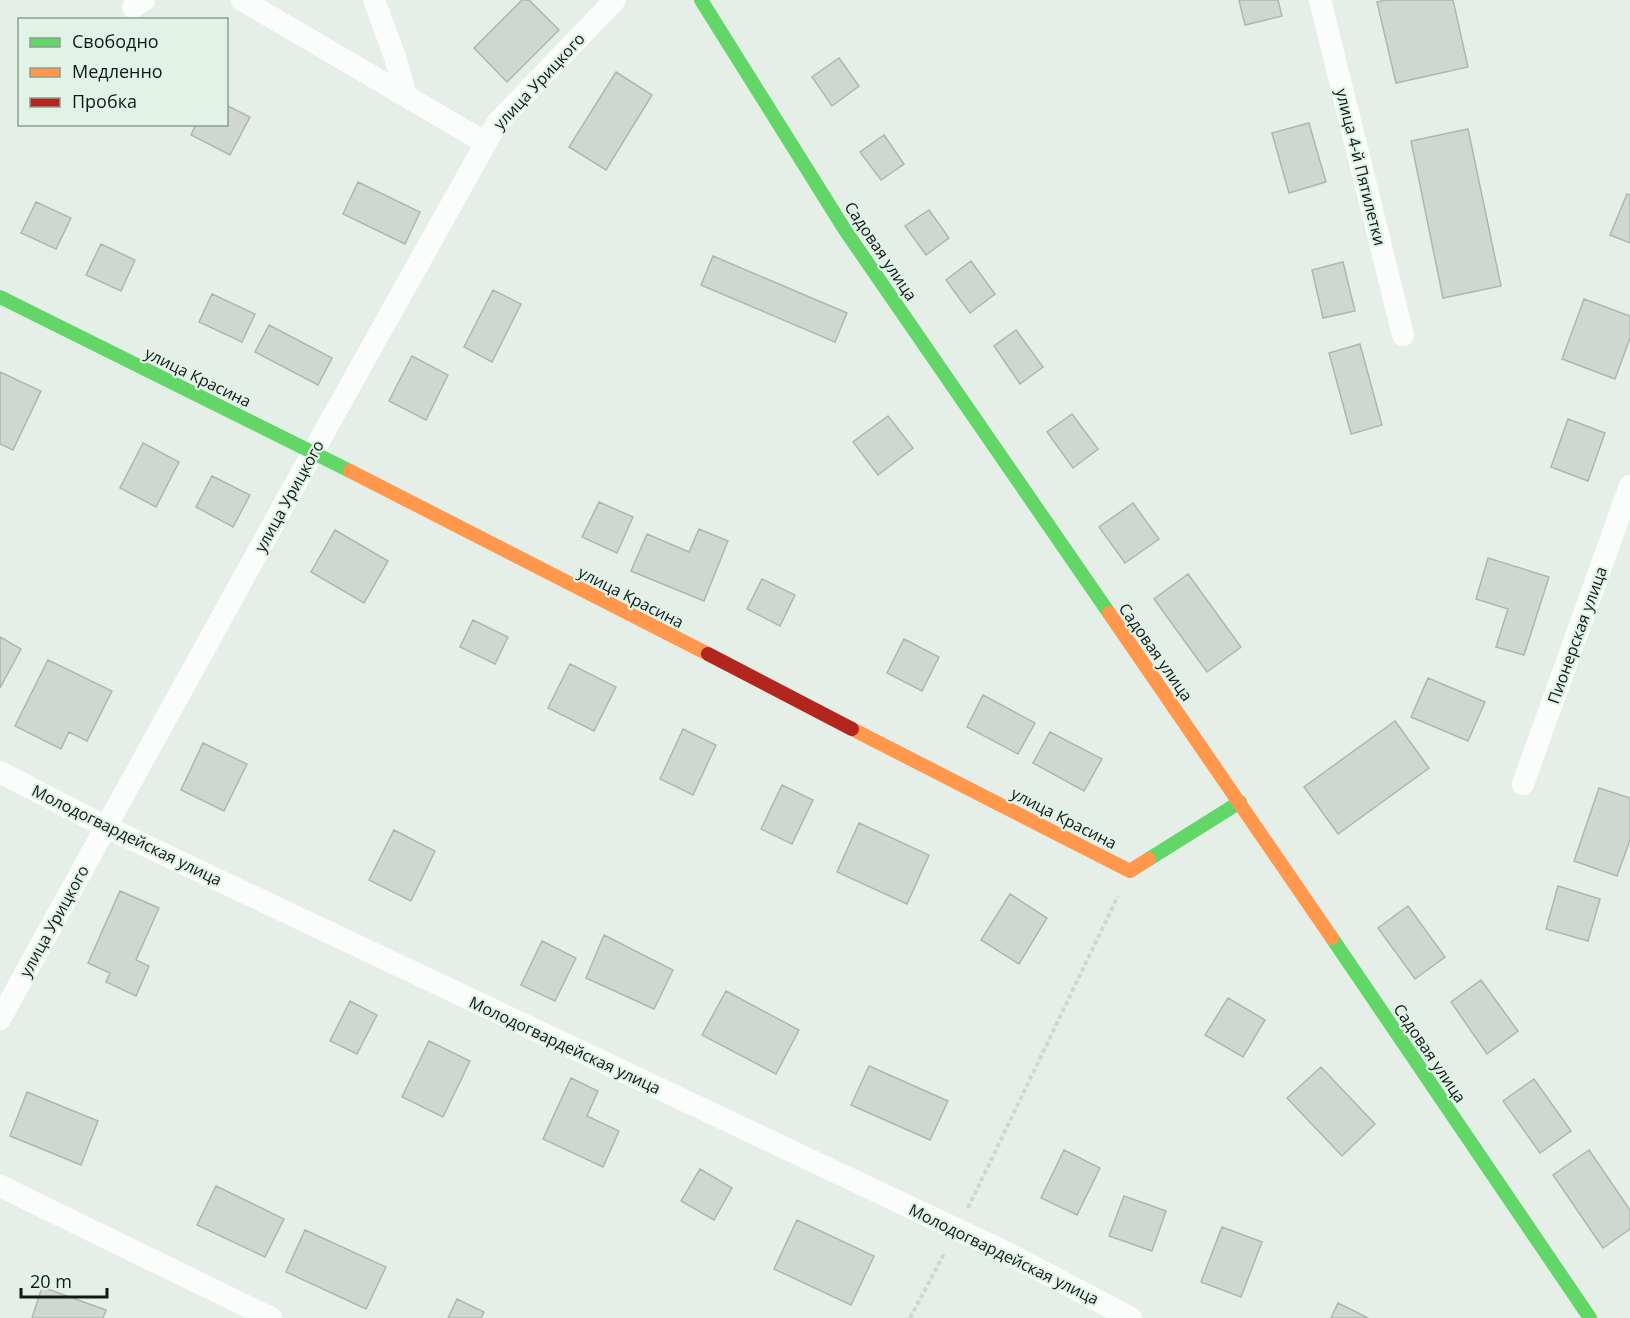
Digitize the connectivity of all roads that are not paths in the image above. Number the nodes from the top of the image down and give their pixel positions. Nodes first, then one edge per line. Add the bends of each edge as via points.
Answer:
1 (242, 0) edge
2 (374, 0) edge
3 (615, 0) edge
4 (701, 0) edge
5 (1320, 0) edge
6 (406, 96) junction
7 (486, 143) junction
8 (0, 297) edge
9 (1403, 335) dead end
10 (312, 452) junction
11 (1630, 486) edge
12 (0, 772) edge
13 (1523, 784) dead end
14 (1240, 802) junction
15 (106, 827) junction
16 (0, 1019) edge
17 (0, 1186) edge
18 (271, 1318) edge
19 (1131, 1318) edge
20 (1590, 1318) edge

1 - 6 street
2 - 6 street
3 - 7 street, улица Урицкого via 497,123
4 - 14 street, Садовая улица via 845,230
5 - 9 street, улица 4-й Пятилетки
6 - 7 street
7 - 10 street, улица Урицкого
8 - 10 street, улица Красина
10 - 14 street, улица Красина via 1130,871
10 - 15 street, улица Урицкого
11 - 13 street, Пионерская улица
12 - 15 street, Молодогвардейская улица
14 - 20 street, Садовая улица
15 - 16 street, улица Урицкого
15 - 19 street, Молодогвардейская улица via 957,1230
17 - 18 street

